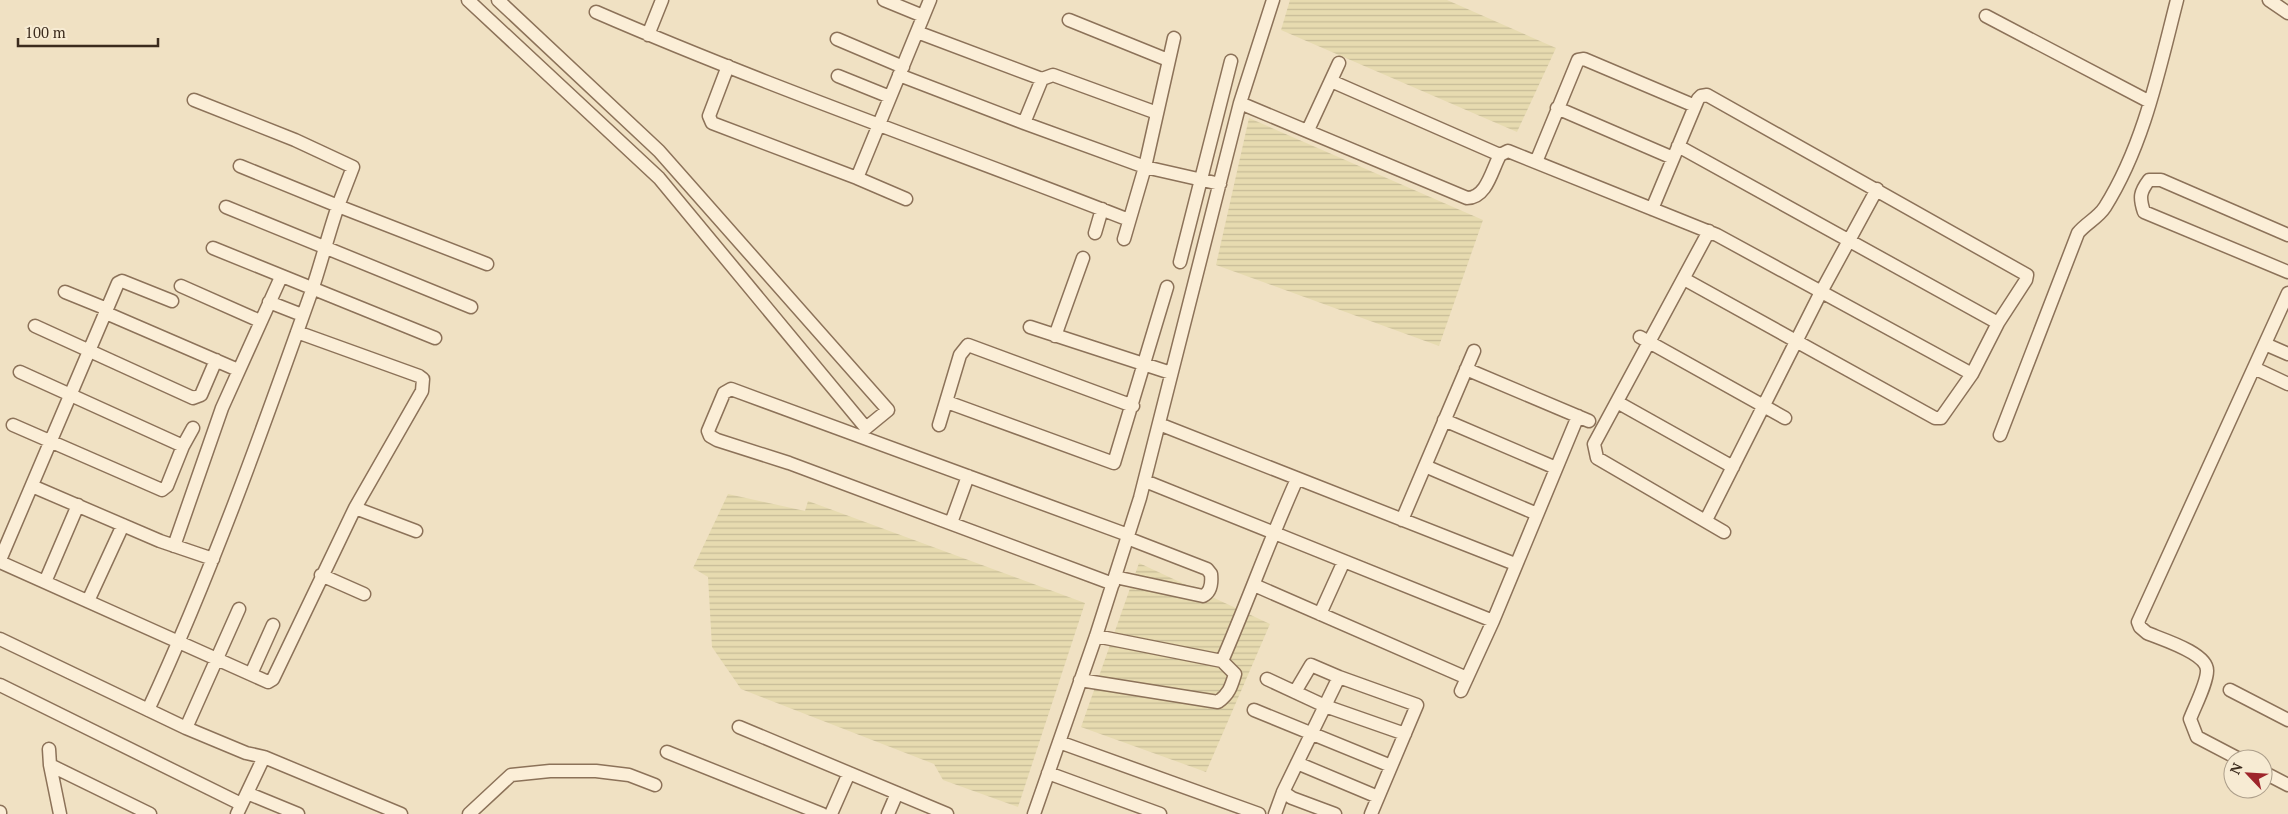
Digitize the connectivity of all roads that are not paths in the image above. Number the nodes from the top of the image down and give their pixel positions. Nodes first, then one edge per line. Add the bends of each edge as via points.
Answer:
1 (468, 0) edge
2 (498, 0) edge
3 (662, 0) edge
4 (884, 0) edge
5 (930, 0) edge
6 (1273, 0) edge
7 (2177, 0) edge
8 (2269, 0) edge
9 (596, 12) dead end
10 (2288, 13) edge
11 (923, 16) junction
12 (1986, 16) dead end
13 (1069, 20) dead end
14 (917, 32) junction
15 (648, 35) junction
16 (1174, 38) dead end
17 (837, 39) dead end
18 (1168, 60) junction
19 (1231, 61) dead end
20 (1339, 63) dead end
21 (728, 66) junction
22 (901, 71) junction
23 (838, 76) dead end
24 (1042, 79) junction
25 (1331, 81) junction
26 (890, 97) junction
27 (194, 100) dead end
28 (2150, 102) junction
29 (1240, 103) junction
30 (1695, 106) junction
31 (1557, 108) junction
32 (1156, 113) junction
33 (1024, 123) junction
34 (878, 125) junction
35 (1308, 130) junction
36 (1676, 152) junction
37 (1500, 155) junction
38 (1536, 162) junction
39 (240, 166) dead end
40 (1145, 167) junction
41 (857, 178) junction
42 (1200, 179) junction
43 (1220, 184) junction
44 (1877, 189) junction
45 (906, 199) dead end
46 (338, 206) junction
47 (226, 208) dead end
48 (1102, 209) junction
49 (1652, 209) junction
50 (1129, 220) junction
51 (1709, 231) junction
52 (1095, 233) dead end
53 (2288, 235) edge
54 (1124, 238) dead end
55 (1849, 241) junction
56 (324, 246) junction
57 (213, 248) dead end
58 (1082, 258) dead end
59 (1180, 262) dead end
60 (487, 264) dead end
61 (2288, 272) edge
62 (281, 277) junction
63 (1684, 279) junction
64 (180, 286) dead end
65 (1167, 287) dead end
66 (312, 290) junction
67 (65, 292) dead end
68 (1821, 292) junction
69 (2288, 293) edge
70 (172, 301) dead end
71 (269, 302) junction
72 (471, 307) dead end
73 (106, 311) junction
74 (302, 315) junction
75 (260, 321) junction
76 (1998, 323) junction
77 (35, 326) dead end
78 (1030, 327) dead end
79 (297, 332) junction
80 (1055, 336) junction
81 (435, 338) dead end
82 (1644, 340) junction
83 (1797, 340) junction
84 (2265, 344) junction
85 (1474, 350) dead end
86 (90, 351) junction
87 (2288, 354) edge
88 (216, 360) junction
89 (1144, 366) junction
90 (2254, 368) junction
91 (1466, 369) junction
92 (238, 370) junction
93 (20, 372) dead end
94 (1171, 373) junction
95 (1972, 374) junction
96 (2288, 384) edge
97 (72, 395) junction
98 (947, 402) junction
99 (1617, 402) junction
100 (1764, 405) junction
101 (1133, 406) junction
102 (1785, 418) dead end
103 (1444, 420) junction
104 (1159, 424) junction
105 (13, 425) dead end
106 (939, 425) dead end
107 (193, 428) dead end
108 (2000, 435) dead end
109 (52, 440) junction
110 (183, 446) junction
111 (1425, 466) junction
112 (1733, 466) junction
113 (1556, 468) junction
114 (968, 476) junction
115 (1297, 479) junction
116 (1145, 482) junction
117 (32, 486) junction
118 (78, 505) junction
119 (355, 508) junction
120 (1537, 514) junction
121 (1402, 520) junction
122 (1706, 520) junction
123 (951, 522) junction
124 (123, 525) junction
125 (416, 531) dead end
126 (1724, 532) dead end
127 (1272, 533) junction
128 (1128, 536) junction
129 (174, 546) junction
130 (214, 559) junction
131 (0, 561) edge
132 (1344, 561) junction
133 (1515, 564) junction
134 (321, 575) junction
135 (1114, 580) junction
136 (45, 582) junction
137 (1254, 586) junction
138 (364, 594) dead end
139 (88, 601) junction
140 (240, 609) dead end
141 (1320, 614) junction
142 (1493, 621) junction
143 (273, 625) dead end
144 (1096, 636) junction
145 (0, 639) edge
146 (180, 642) junction
147 (217, 658) junction
148 (1222, 661) junction
149 (251, 674) junction
150 (1339, 677) junction
151 (1467, 678) junction
152 (1267, 679) dead end
153 (1080, 680) junction
154 (0, 686) edge
155 (2230, 690) dead end
156 (1461, 691) dead end
157 (1295, 692) junction
158 (1324, 706) junction
159 (148, 710) junction
160 (1254, 710) dead end
161 (2288, 720) edge
162 (739, 727) dead end
163 (186, 728) junction
164 (1310, 734) junction
165 (1405, 734) junction
166 (1059, 742) junction
167 (49, 750) dead end
168 (2223, 751) edge
169 (667, 752) dead end
170 (264, 757) junction
171 (1297, 763) junction
172 (50, 765) junction
173 (1391, 766) junction
174 (849, 773) junction
175 (1048, 773) junction
176 (2273, 777) edge
177 (655, 785) dead end
178 (2288, 785) edge
179 (1283, 792) junction
180 (897, 793) junction
181 (1378, 797) junction
182 (794, 802) junction
183 (241, 804) edge
184 (1134, 809) edge
185 (60, 814) edge
186 (150, 814) edge
187 (298, 814) edge
188 (401, 814) edge
189 (469, 814) edge
190 (789, 814) edge
191 (822, 814) edge
192 (831, 814) edge
193 (888, 814) edge
194 (948, 814) edge
195 (1034, 814) edge
196 (1160, 814) edge
197 (1259, 814) edge
198 (1275, 814) edge
199 (1335, 814) edge
200 (1371, 814) edge

1 - 2 street via 659,178 866,428 888,410 659,151
3 - 15 street
4 - 11 street
5 - 11 street
6 - 29 street
7 - 28 street
8 - 10 street
9 - 15 street
11 - 14 street
12 - 28 street
13 - 18 street
14 - 22 street
14 - 24 street
15 - 21 street
16 - 18 street
17 - 22 street
18 - 32 street
19 - 42 street
20 - 25 street
21 - 34 street
21 - 41 street via 709,116 712,123
22 - 26 street
22 - 33 street
23 - 26 street
24 - 32 street via 1053,76
24 - 33 street
25 - 35 street
25 - 37 street
26 - 34 street
27 - 46 street via 350,164 352,170
28 - 108 street via 2134,152 2108,202 2078,233
29 - 35 street
29 - 43 street
30 - 31 street via 1584,59 1574,64
30 - 36 street
30 - 44 street via 1701,96 1707,95
31 - 36 street
31 - 38 street
32 - 40 street
33 - 40 street
34 - 41 street
34 - 48 street
35 - 37 street via 1467,198 1474,198 1485,187
36 - 49 street
36 - 55 street
37 - 38 street via 1508,152
38 - 49 street
39 - 46 street
40 - 42 street
40 - 50 street
41 - 45 street
42 - 43 street
42 - 59 street
43 - 94 street
44 - 55 street
44 - 76 street via 2028,275
46 - 56 street
46 - 60 street
47 - 56 street
48 - 50 street
48 - 52 street
49 - 51 street
50 - 54 street
51 - 63 street
51 - 68 street
53 - 61 street via 2161,180 2149,180 2141,191 2144,212
55 - 68 street
55 - 76 street
56 - 66 street
56 - 72 street
57 - 62 street
58 - 80 street
62 - 66 street
62 - 71 street
63 - 82 street
63 - 83 street
64 - 75 street
65 - 89 street
66 - 74 street
66 - 81 street
67 - 73 street
68 - 83 street
68 - 95 street
69 - 84 street
70 - 73 street via 122,281 118,283
71 - 74 street
71 - 75 street
73 - 86 street
73 - 88 street
74 - 79 street
75 - 92 street
76 - 95 street
77 - 86 street
78 - 80 street
79 - 119 street via 423,379 422,391
79 - 130 street
80 - 89 street
82 - 99 street
82 - 100 street
83 - 95 street via 1935,418 1943,416
83 - 100 street
84 - 87 street
84 - 90 street
85 - 91 street
86 - 88 street via 193,398 201,395
86 - 97 street
88 - 92 street
89 - 94 street
89 - 101 street
90 - 96 street
90 - 168 street via 2138,622 2147,633 2198,655 2206,664 2207,674 2190,719 2197,737
91 - 103 street
91 - 113 street via 1583,418
92 - 129 street
93 - 97 street
94 - 104 street
97 - 109 street
97 - 110 street
98 - 101 street via 960,354 968,345
98 - 101 street via 1114,463
98 - 106 street
99 - 112 street
99 - 122 street via 1594,444 1597,458
100 - 102 street
100 - 112 street
103 - 111 street
103 - 113 street
104 - 115 street
104 - 116 street
105 - 109 street
107 - 110 street
109 - 110 street via 162,490 167,486
109 - 117 street
111 - 120 street
111 - 121 street
112 - 122 street
113 - 120 street
114 - 123 street
114 - 123 street via 731,389 724,392 708,431 717,440
114 - 128 street
115 - 121 street
115 - 127 street
116 - 127 street
116 - 128 street
117 - 118 street
117 - 131 street
118 - 124 street
118 - 136 street
119 - 125 street
119 - 134 street
120 - 133 street
121 - 133 street
122 - 126 street
123 - 135 street
124 - 129 street
124 - 139 street
127 - 132 street
127 - 137 street
128 - 135 street
128 - 135 street via 1207,569 1211,574 1210,588 1203,596
129 - 130 street
130 - 146 street
131 - 136 street
132 - 141 street
132 - 142 street
133 - 142 street
134 - 138 street
134 - 149 street via 273,679 268,682
135 - 144 street
136 - 139 street
137 - 141 street
137 - 148 street
139 - 146 street
140 - 147 street
141 - 151 street
142 - 151 street
143 - 149 street
144 - 148 street
144 - 153 street
145 - 159 street
146 - 147 street
146 - 159 street
147 - 149 street
147 - 163 street
148 - 153 street via 1235,674 1231,689 1218,702
150 - 157 street via 1310,665
150 - 158 street
150 - 165 street via 1417,706
151 - 156 street
152 - 157 street
153 - 166 street
154 - 183 street
155 - 161 street
157 - 158 street
158 - 164 street
158 - 165 street
159 - 163 street
160 - 164 street
162 - 174 street
163 - 170 street via 246,753
164 - 171 street
164 - 173 street
165 - 173 street
166 - 175 street
166 - 197 street
167 - 172 street
169 - 182 street
170 - 183 street
170 - 188 street
171 - 179 street
171 - 181 street
172 - 185 street
172 - 186 street
173 - 181 street
174 - 180 street
174 - 192 street
175 - 184 street
175 - 195 street
176 - 178 street
177 - 189 street via 629,775 596,771 511,775
179 - 198 street
179 - 199 street
180 - 193 street
180 - 194 street
181 - 200 street
182 - 190 street
182 - 191 street
183 - 187 street
184 - 196 street

